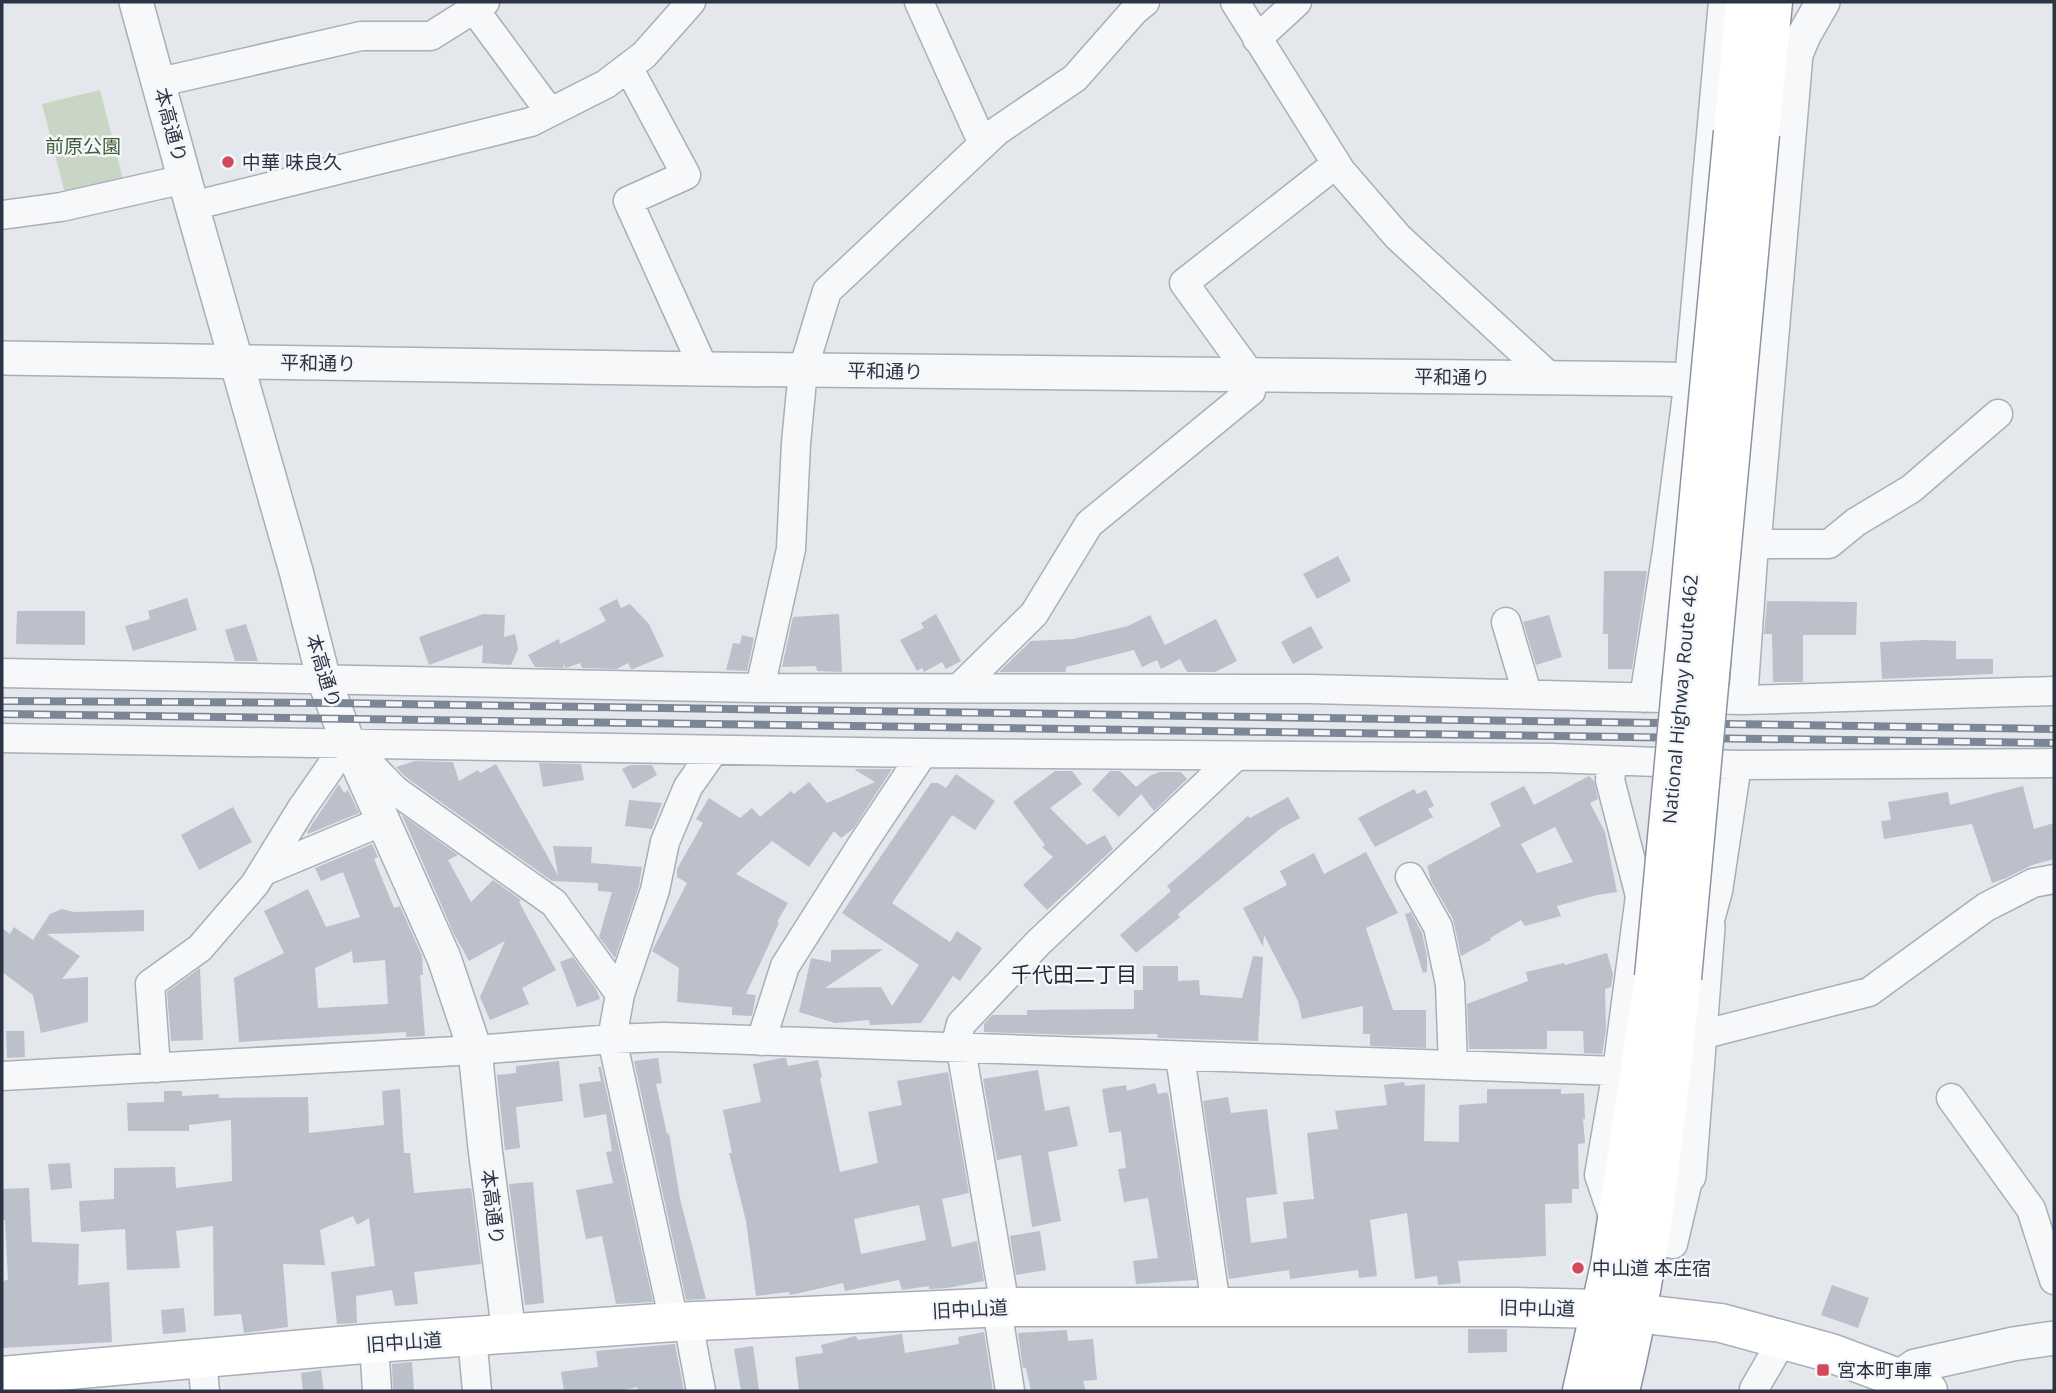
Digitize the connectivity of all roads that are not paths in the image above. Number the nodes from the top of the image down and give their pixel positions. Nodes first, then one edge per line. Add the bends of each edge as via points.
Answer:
1 (136, 2) edge
2 (691, 2) edge
3 (919, 2) edge
4 (1145, 2) edge
5 (1235, 2) edge
6 (1297, 2) edge
7 (1723, 2) edge
8 (1745, 2) edge
9 (1773, 2) edge
10 (1823, 2) edge
11 (479, 5) edge
12 (1257, 39) junction
13 (628, 67) junction
14 (160, 82) junction
15 (550, 112) junction
16 (1746, 133) junction
17 (983, 144) junction
18 (1336, 164) junction
19 (188, 192) junction
20 (2, 215) edge
21 (2, 358) edge
22 (236, 361) junction
23 (704, 369) junction
24 (803, 370) junction
25 (1250, 374) junction
26 (1551, 378) junction
27 (1689, 379) junction
28 (1768, 383) junction
29 (1998, 414) dead end
30 (1754, 544) junction
31 (1506, 622) dead end
32 (2, 673) edge
33 (324, 680) junction
34 (760, 688) junction
35 (959, 688) junction
36 (2054, 691) edge
37 (1527, 693) junction
38 (1644, 698) junction
39 (1743, 700) junction
40 (2, 738) edge
41 (348, 742) junction
42 (714, 750) junction
43 (923, 754) junction
44 (1236, 756) junction
45 (1613, 761) junction
46 (2054, 763) edge
47 (1737, 765) junction
48 (383, 821) junction
49 (264, 870) junction
50 (1410, 877) dead end
51 (2054, 879) edge
52 (1708, 927) joint
53 (1668, 978) junction
54 (620, 994) junction
55 (1701, 1035) junction
56 (612, 1039) junction
57 (761, 1041) junction
58 (958, 1048) junction
59 (475, 1050) junction
60 (1180, 1056) junction
61 (1453, 1065) junction
62 (156, 1068) junction
63 (1617, 1070) junction
64 (2, 1076) edge
65 (1951, 1098) dead end
66 (1689, 1176) joint
67 (1616, 1224) junction
68 (1651, 1240) junction
69 (2054, 1280) edge
70 (1216, 1306) junction
71 (1001, 1308) junction
72 (1601, 1309) junction
73 (1638, 1312) junction
74 (681, 1322) junction
75 (490, 1336) junction
76 (2054, 1338) edge
77 (1783, 1339) junction
78 (374, 1343) junction
79 (204, 1376) edge
80 (10, 1381) edge
81 (79, 1381) edge
82 (1913, 1384) edge
83 (377, 1391) edge
84 (477, 1391) edge
85 (701, 1391) edge
86 (1010, 1391) edge
87 (1582, 1391) edge
88 (1620, 1391) edge
89 (1755, 1391) edge

1 - 14 street, 本高通り
2 - 13 street
3 - 17 street
4 - 17 street via 1075,78
5 - 12 street
6 - 12 street
7 - 27 street
8 - 16 main road, National Highway Route 462
9 - 16 main road, National Highway Route 462
10 - 28 street via 1796,54
11 - 14 street via 431,36 361,36
11 - 15 street
12 - 18 street
13 - 15 street via 606,84
13 - 23 street via 686,175 628,201
14 - 19 street, 本高通り
15 - 19 street via 531,122
16 - 53 main road, National Highway Route 462, bridge
17 - 24 street via 827,291
18 - 25 street via 1184,283
18 - 26 street via 1398,237
19 - 20 street
19 - 22 street, 本高通り
21 - 22 street, 平和通り
22 - 23 street, 平和通り
22 - 33 street, 本高通り
23 - 24 street, 平和通り
24 - 25 street, 平和通り
24 - 34 street via 791,549
25 - 26 street, 平和通り
25 - 35 street via 1251,391 1089,524 1034,614
26 - 27 street, 平和通り
27 - 28 street, 平和通り
27 - 38 street
28 - 30 street
29 - 30 street via 1911,489 1829,544
30 - 39 street
31 - 37 street
32 - 33 street
33 - 34 street
33 - 41 street, 本高通り
34 - 35 street
35 - 37 street
36 - 39 street
37 - 38 street
38 - 39 street
40 - 41 street
41 - 42 street
41 - 48 street, 本高通り
41 - 49 street
41 - 54 street via 396,791 554,903
42 - 43 street
42 - 54 street via 688,787 665,842 655,890
43 - 44 street
43 - 57 street via 785,966
44 - 45 street
44 - 58 street via 1038,943 961,1024
45 - 47 street
45 - 63 street via 1610,780 1640,896
46 - 47 street
47 - 52 street
48 - 49 street
48 - 59 street, 本高通り via 444,958
49 - 62 street via 200,948 150,984
50 - 61 street via 1438,927 1450,984
51 - 55 street via 2033,883 1986,907 1870,992
52 - 55 street
53 - 67 main road, National Highway Route 462
53 - 68 main road, National Highway Route 462
54 - 56 street
55 - 66 street
56 - 57 street
56 - 59 street
56 - 74 street
57 - 58 street
58 - 60 street
58 - 71 street
59 - 62 street
59 - 75 street, 本高通り
60 - 61 street
60 - 70 street
61 - 63 street
62 - 64 street
63 - 67 street via 1598,1175
65 - 69 street via 2031,1209
66 - 68 street via 1673,1244
67 - 72 main road, National Highway Route 462
68 - 73 main road, National Highway Route 462
70 - 71 main road, 旧中山道
70 - 72 main road, 旧中山道
71 - 74 main road, 旧中山道
71 - 86 street
72 - 73 main road, 旧中山道
72 - 87 main road, National Highway Route 462
73 - 77 main road, 旧中山道 via 1721,1323
73 - 88 main road, National Highway Route 462
74 - 75 main road, 旧中山道
74 - 85 street
75 - 78 main road, 旧中山道
75 - 84 street
76 - 82 street via 1915,1366
77 - 82 main road, 旧中山道
77 - 89 street
78 - 79 main road, 旧中山道
78 - 83 street
79 - 81 main road, 旧中山道
80 - 81 main road, 旧中山道

